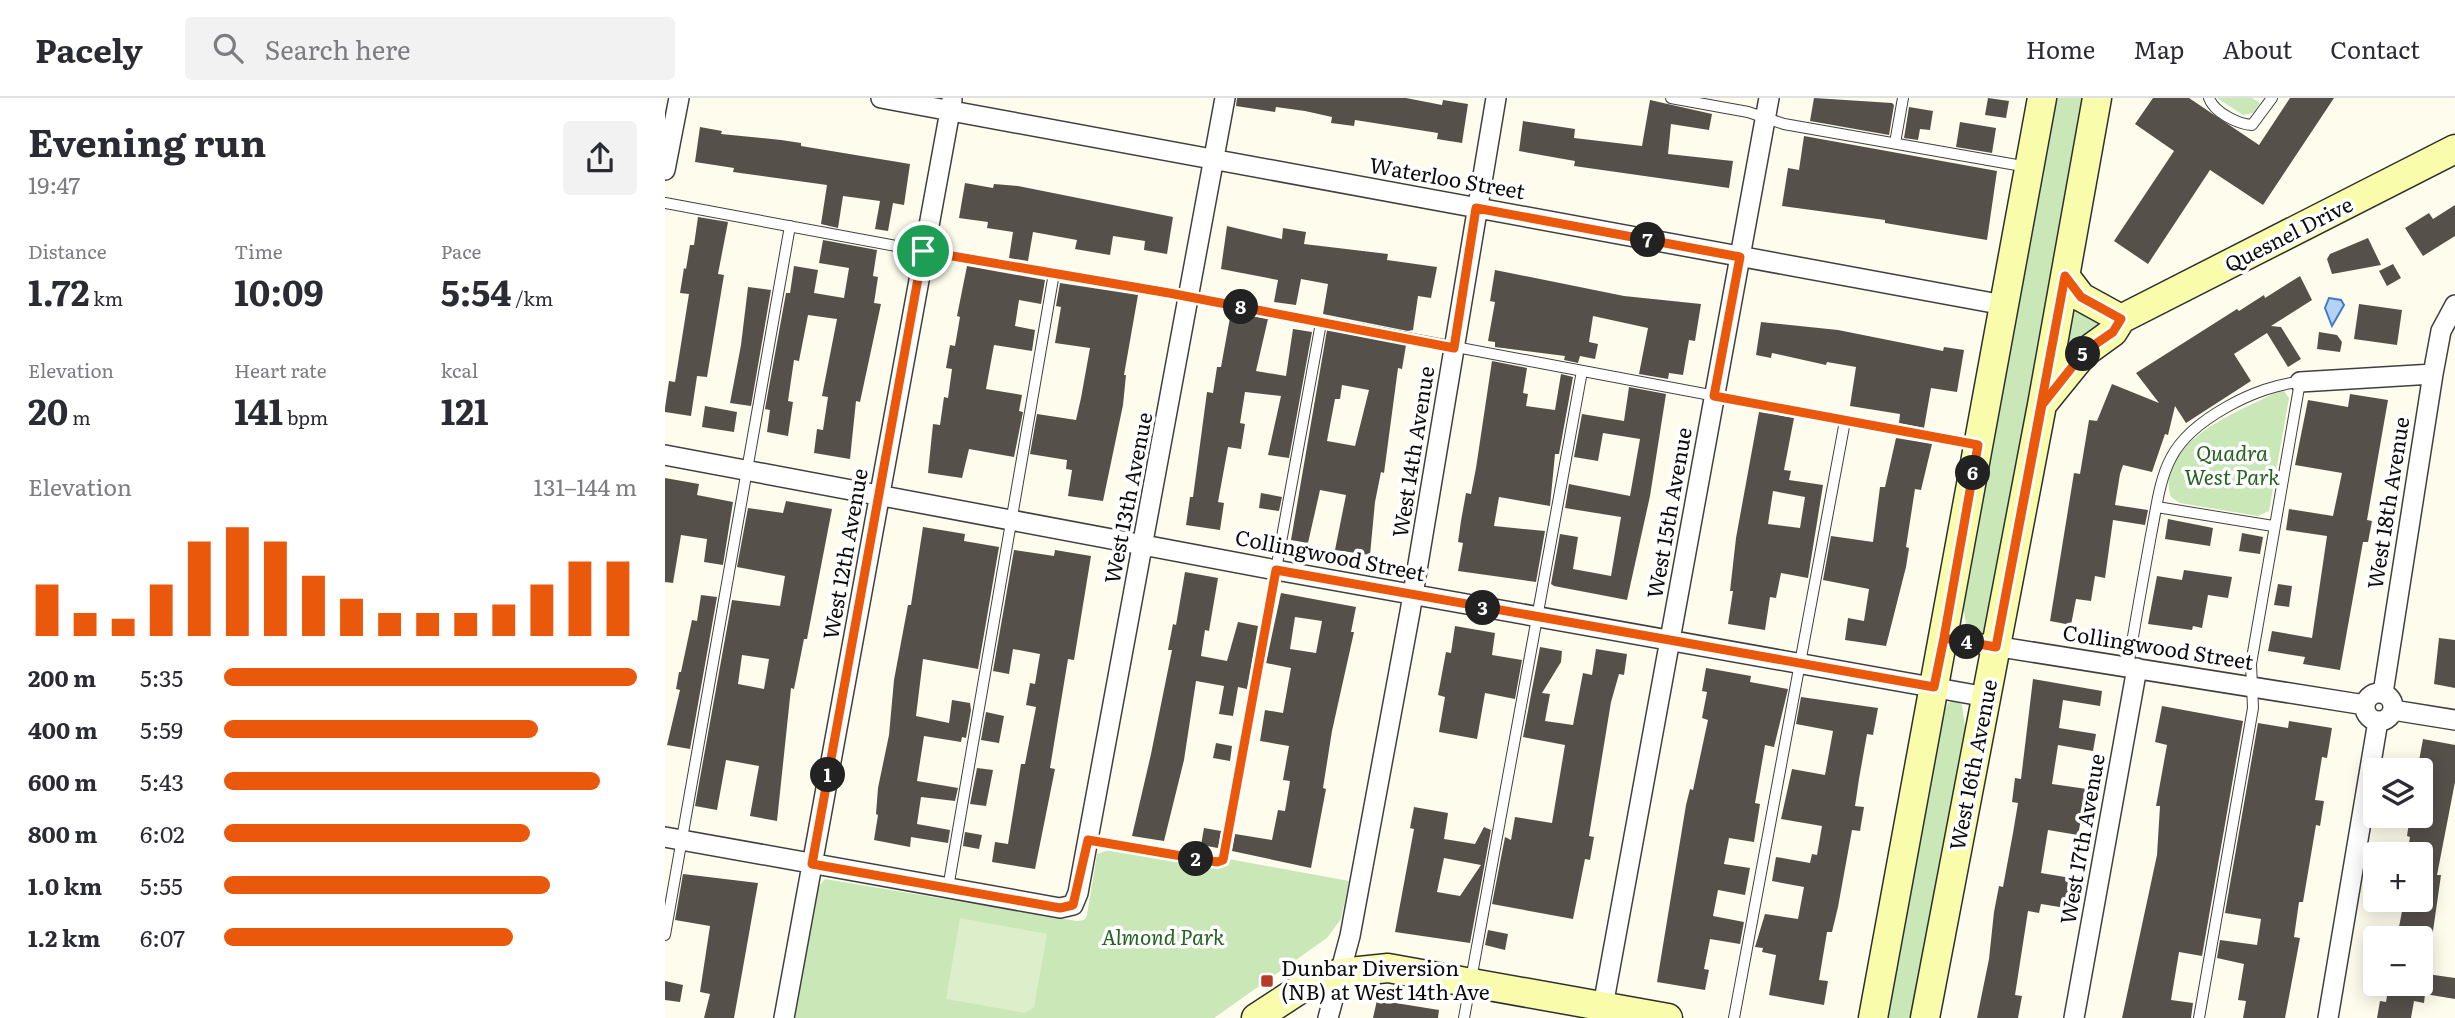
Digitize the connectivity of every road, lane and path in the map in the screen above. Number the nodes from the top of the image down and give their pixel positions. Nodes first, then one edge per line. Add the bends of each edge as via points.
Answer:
1 (679, 98) edge
2 (881, 98) edge
3 (1225, 98) edge
4 (1496, 98) edge
5 (1671, 98) edge
6 (1769, 98) edge
7 (1903, 98) edge
8 (2042, 98) edge
9 (2097, 98) edge
10 (2209, 98) edge
11 (2272, 98) edge
12 (951, 104) edge
13 (1765, 118) junction
14 (1895, 143) junction
15 (2455, 149) edge
16 (1214, 161) junction
17 (2029, 167) junction
18 (665, 170) edge
19 (665, 203) edge
20 (1476, 208) junction
21 (790, 226) junction
22 (923, 251) junction
23 (1740, 257) junction
24 (1054, 273) junction
25 (2065, 276) junction
26 (1190, 297) junction
27 (2004, 305) junction
28 (2450, 313) edge
29 (2121, 319) junction
30 (1321, 323) junction
31 (1454, 348) junction
32 (1581, 371) junction
33 (2433, 374) junction
34 (2300, 382) junction
35 (1714, 396) junction
36 (2042, 405) junction
37 (1845, 421) junction
38 (1978, 445) junction
39 (665, 455) edge
40 (745, 471) junction
41 (880, 494) junction
42 (2157, 506) junction
43 (1013, 520) junction
44 (2273, 526) junction
45 (1144, 544) junction
46 (1276, 570) junction
47 (1413, 595) junction
48 (1538, 618) junction
49 (1944, 638) junction
50 (1670, 639) junction
51 (1996, 647) junction
52 (1800, 663) junction
53 (2132, 668) junction
54 (1934, 687) junction
55 (2252, 687) junction
56 (1987, 697) junction
57 (2385, 708) junction
58 (2455, 720) edge
59 (673, 838) edge
60 (1088, 840) junction
61 (812, 864) junction
62 (949, 888) junction
63 (665, 935) edge
64 (1340, 973) junction
65 (1471, 982) junction
66 (1602, 1012) edge
67 (784, 1018) edge
68 (1256, 1018) edge
69 (1328, 1018) edge
70 (1464, 1018) edge
71 (1668, 1018) edge
72 (1734, 1018) edge
73 (1873, 1018) edge
74 (1925, 1018) edge
75 (2074, 1018) edge
76 (2199, 1018) edge
77 (2328, 1018) edge

1 - 18 street
2 - 12 street, Waterloo Street
3 - 16 street, West 13th Avenue
4 - 20 street, West 14th Avenue
5 - 13 lane
6 - 13 street, West 15th Avenue
7 - 14 lane
8 - 17 main road
9 - 25 main road, West 16th Avenue
10 - 11 lane via 2237,122 2252,125
12 - 16 street, Waterloo Street
12 - 22 street, West 12th Avenue
13 - 14 lane
13 - 23 street, West 15th Avenue
14 - 17 lane
15 - 29 main road, Quesnel Drive
16 - 20 street, Waterloo Street
16 - 26 street, West 13th Avenue
17 - 27 main road
19 - 21 lane
20 - 23 street, Waterloo Street
20 - 31 street, West 14th Avenue
21 - 22 lane
21 - 40 lane
22 - 24 lane
22 - 41 street, West 12th Avenue
23 - 27 street, Waterloo Street
23 - 35 street, West 15th Avenue
24 - 26 lane
24 - 43 lane
25 - 29 main road via 2081,297
25 - 36 main road, West 16th Avenue
26 - 30 lane
26 - 45 street, West 13th Avenue
27 - 38 main road
28 - 33 street, West 18th Avenue
29 - 36 main road, Quesnel Drive via 2113,332 2084,352
30 - 31 lane
30 - 46 lane
31 - 32 lane
31 - 47 street, West 14th Avenue
32 - 35 lane
32 - 48 lane
33 - 34 street
33 - 57 street, West 18th Avenue
34 - 42 lane via 2259,392 2185,435 2169,459
34 - 44 lane
35 - 37 lane
35 - 50 street, West 15th Avenue
36 - 51 main road, West 16th Avenue
37 - 38 lane
37 - 52 lane
38 - 49 main road
39 - 40 street, Collingwood Street
40 - 41 street, Collingwood Street
40 - 59 lane
41 - 43 street, Collingwood Street
41 - 61 street, West 12th Avenue
42 - 44 lane
42 - 53 lane
43 - 45 street, Collingwood Street
43 - 62 lane
44 - 55 lane via 2251,664
45 - 46 street, Collingwood Street
45 - 60 street, West 13th Avenue
46 - 47 street, Collingwood Street
46 - 60 lane via 1223,860
47 - 48 street, Collingwood Street
47 - 64 street, West 14th Avenue
48 - 50 street, Collingwood Street
48 - 65 lane
49 - 51 street, Collingwood Street
49 - 54 main road
50 - 52 street, Collingwood Street
50 - 66 street, West 15th Avenue
51 - 53 street, Collingwood Street
51 - 56 main road, West 16th Avenue
52 - 54 street, Collingwood Street
52 - 72 lane
53 - 55 street, Collingwood Street
53 - 75 street, West 17th Avenue
54 - 56 street, Collingwood Street
54 - 73 main road
55 - 57 street, Collingwood Street via 2365,705 2369,718
55 - 76 lane via 2253,708
56 - 74 main road, West 16th Avenue
57 - 58 street
57 - 77 street, West 18th Avenue
59 - 61 street
59 - 63 lane
60 - 62 street, West 13th Avenue via 1073,905 1060,908
61 - 62 street
61 - 67 street, West 12th Avenue
64 - 65 main road via 1388,968
64 - 68 main road via 1308,984
64 - 69 street, West 14th Avenue
65 - 66 main road
65 - 70 lane
66 - 71 main road

